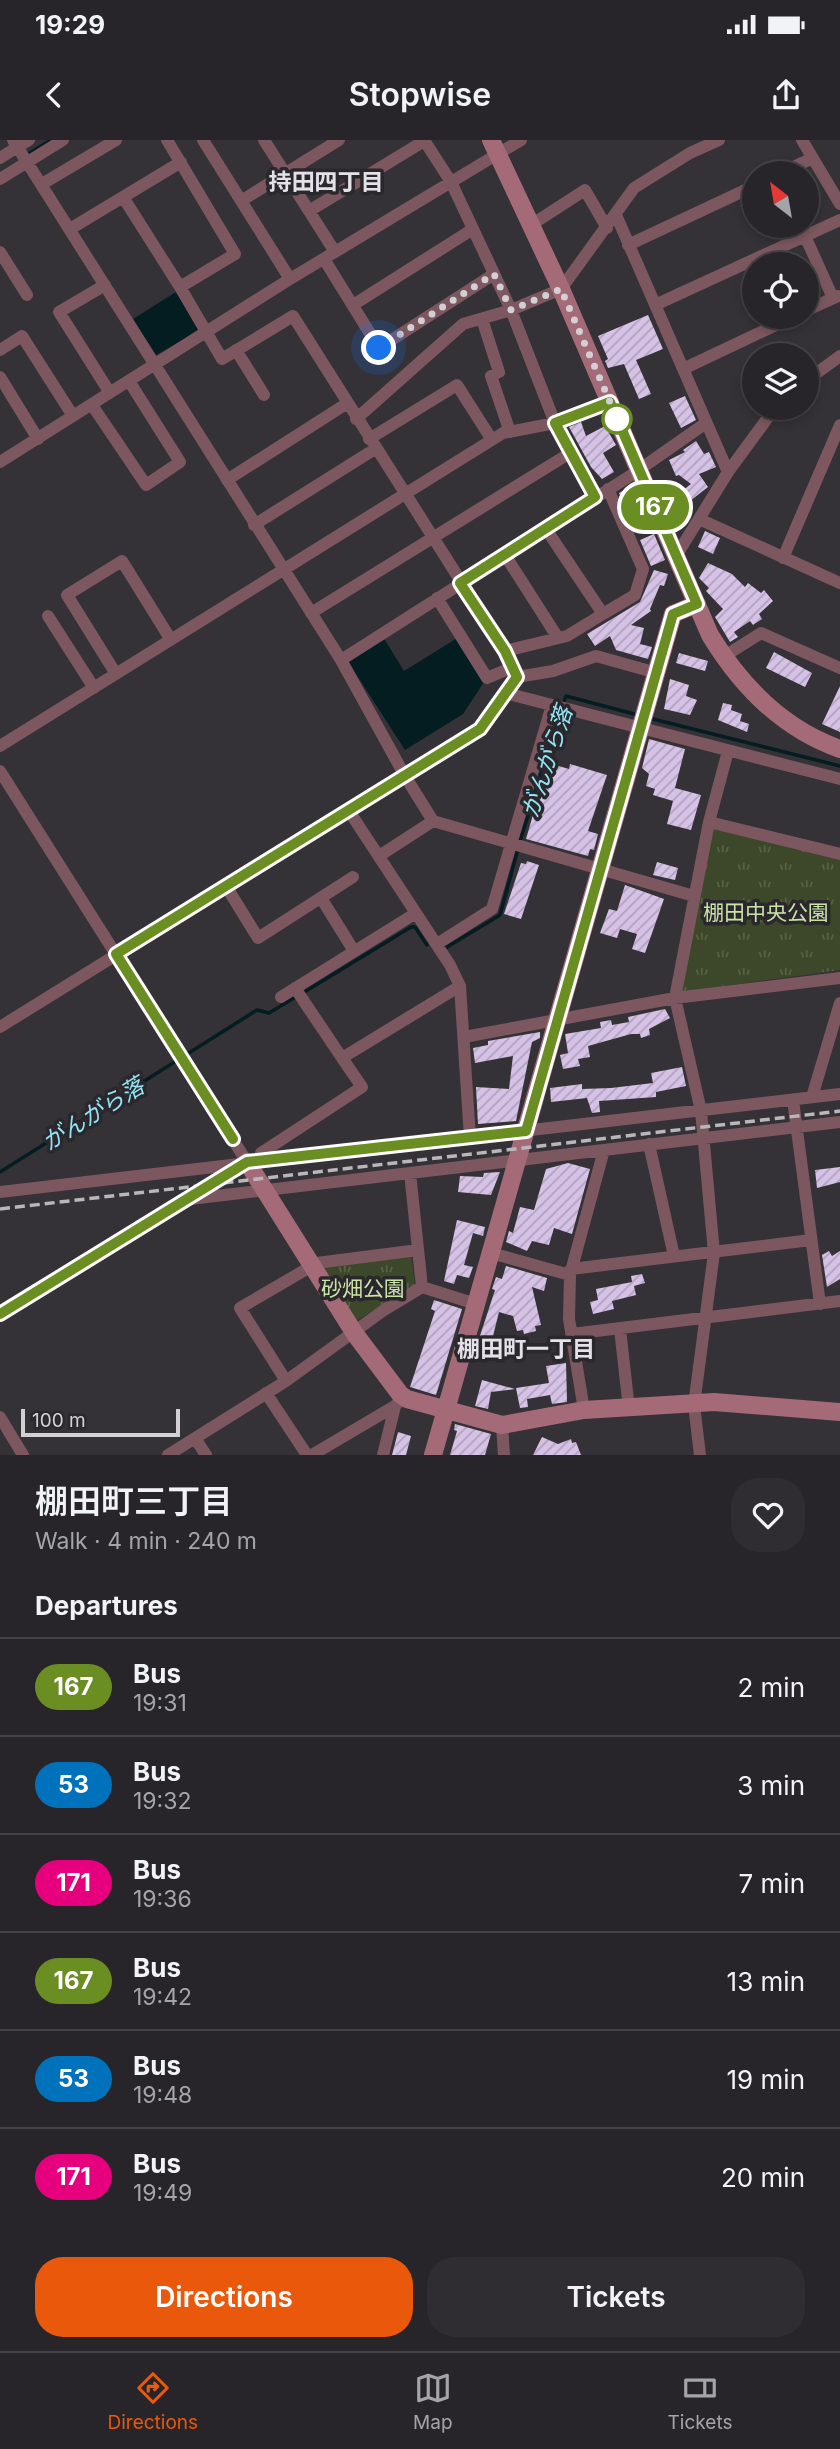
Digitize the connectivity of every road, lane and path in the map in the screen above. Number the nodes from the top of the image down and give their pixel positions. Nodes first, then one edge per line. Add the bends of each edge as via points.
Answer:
1 (63, 140) edge
2 (116, 140) edge
3 (167, 140) edge
4 (203, 140) edge
5 (264, 140) edge
6 (339, 140) edge
7 (424, 140) edge
8 (521, 140) edge
9 (719, 140) edge
10 (802, 140) edge
11 (700, 144) edge
12 (495, 147) edge
13 (23, 150) edge
14 (0, 158) edge
15 (813, 158) junction
16 (806, 161) edge
17 (181, 162) junction
18 (285, 173) junction
19 (0, 179) edge
20 (451, 182) junction
21 (42, 184) junction
22 (742, 192) edge
23 (123, 197) junction
24 (242, 201) junction
25 (840, 204) edge
26 (309, 211) junction
27 (616, 215) junction
28 (840, 220) edge
29 (531, 225) junction
30 (607, 228) junction
31 (70, 229) junction
32 (473, 229) junction
33 (819, 230) edge
34 (801, 238) edge
35 (806, 238) edge
36 (628, 245) junction
37 (0, 252) edge
38 (329, 256) junction
39 (494, 274) junction
40 (290, 279) junction
41 (105, 285) junction
42 (180, 287) junction
43 (561, 289) junction
44 (27, 295) dead end
45 (836, 296) edge
46 (819, 304) edge
47 (353, 305) junction
48 (655, 305) junction
49 (511, 310) junction
50 (482, 318) junction
51 (768, 329) edge
52 (206, 332) junction
53 (0, 350) edge
54 (236, 350) junction
55 (840, 356) edge
56 (156, 364) junction
57 (683, 369) junction
58 (819, 371) edge
59 (0, 377) edge
60 (129, 381) junction
61 (110, 393) junction
62 (264, 395) dead end
63 (610, 402) junction
64 (346, 404) junction
65 (92, 405) junction
66 (73, 416) junction
67 (356, 419) junction
68 (766, 420) edge
69 (555, 423) junction
70 (706, 424) junction
71 (840, 425) edge
72 (510, 432) junction
73 (38, 439) junction
74 (492, 440) junction
75 (372, 444) junction
76 (570, 453) junction
77 (2, 457) edge
78 (639, 469) junction
79 (728, 472) junction
80 (227, 480) junction
81 (608, 489) junction
82 (404, 494) junction
83 (595, 497) junction
84 (699, 519) junction
85 (254, 525) junction
86 (547, 529) junction
87 (431, 537) junction
88 (505, 555) junction
89 (676, 556) junction
90 (783, 558) junction
91 (283, 570) junction
92 (460, 583) junction
93 (840, 583) edge
94 (436, 598) junction
95 (699, 609) junction
96 (311, 613) junction
97 (603, 614) junction
98 (48, 616) dead end
99 (558, 638) junction
100 (171, 640) junction
101 (505, 651) junction
102 (723, 657) junction
103 (341, 660) junction
104 (840, 668) edge
105 (515, 672) junction
106 (657, 673) junction
107 (116, 674) junction
108 (94, 688) junction
109 (505, 693) junction
110 (552, 705) junction
111 (643, 721) junction
112 (0, 746) edge
113 (840, 749) edge
114 (728, 751) junction
115 (0, 771) edge
116 (405, 776) junction
117 (840, 779) edge
118 (349, 811) junction
119 (433, 821) junction
120 (709, 822) junction
121 (517, 846) junction
122 (840, 854) edge
123 (379, 856) junction
124 (600, 869) junction
125 (353, 877) dead end
126 (226, 886) junction
127 (694, 896) junction
128 (321, 898) junction
129 (416, 913) junction
130 (437, 944) junction
131 (354, 951) junction
132 (116, 954) junction
133 (840, 978) edge
134 (460, 986) junction
135 (295, 988) junction
136 (281, 997) dead end
137 (675, 998) junction
138 (840, 1003) edge
139 (557, 1020) junction
140 (0, 1027) edge
141 (464, 1037) junction
142 (342, 1058) junction
143 (840, 1094) edge
144 (812, 1097) junction
145 (793, 1100) junction
146 (701, 1111) junction
147 (840, 1122) edge
148 (798, 1127) junction
149 (526, 1131) junction
150 (470, 1138) junction
151 (705, 1138) junction
152 (649, 1144) junction
153 (604, 1150) junction
154 (517, 1160) junction
155 (254, 1161) junction
156 (410, 1173) junction
157 (267, 1190) junction
158 (0, 1192) edge
159 (182, 1200) junction
160 (811, 1240) junction
161 (418, 1250) junction
162 (491, 1253) junction
163 (714, 1253) junction
164 (674, 1256) junction
165 (311, 1266) junction
166 (570, 1272) junction
167 (422, 1287) junction
168 (840, 1301) edge
169 (476, 1304) junction
170 (820, 1304) junction
171 (0, 1314) edge
172 (705, 1318) junction
173 (620, 1329) junction
174 (355, 1334) junction
175 (572, 1334) junction
176 (286, 1381) junction
177 (266, 1394) junction
178 (399, 1402) junction
179 (694, 1405) junction
180 (446, 1409) junction
181 (629, 1409) junction
182 (584, 1410) junction
183 (840, 1412) edge
184 (0, 1417) edge
185 (502, 1425) junction
186 (195, 1438) junction
187 (23, 1455) edge
188 (168, 1455) edge
189 (206, 1455) edge
190 (309, 1455) edge
191 (383, 1455) edge
192 (433, 1455) edge
193 (504, 1455) edge
194 (700, 1455) edge

1 - 13 street
2 - 21 street
3 - 17 street
4 - 24 street
5 - 18 street
6 - 18 street
7 - 20 street
7 - 26 street
8 - 12 street
9 - 11 street
10 - 15 street
11 - 27 street via 634,188
12 - 20 street
12 - 29 street
13 - 14 street
13 - 19 street
13 - 21 street
15 - 16 street
15 - 25 street
17 - 23 street
17 - 42 street via 235,254
18 - 24 street
18 - 26 street
20 - 32 street
20 - 38 street
21 - 31 street
22 - 36 street
23 - 31 street
23 - 42 street
24 - 40 street
26 - 38 street
27 - 30 street
27 - 36 street
28 - 33 street
29 - 30 street via 584,190
29 - 43 street
30 - 43 street
31 - 41 street
32 - 39 street
32 - 47 street
34 - 48 street
35 - 45 street
36 - 48 street
37 - 44 street
38 - 40 street
38 - 47 street
39 - 47 street via 379,348
39 - 49 street
40 - 52 street
41 - 56 street
41 - 61 street via 59,312
42 - 52 street
43 - 49 street
43 - 63 street
45 - 46 street
48 - 57 street
49 - 50 street
49 - 69 street
50 - 67 street via 463,324
50 - 72 street via 499,372 491,376
51 - 57 street
52 - 54 street via 222,359
52 - 56 street
53 - 66 street via 22,336
54 - 62 street
54 - 64 street via 293,316
55 - 58 street
56 - 60 street
56 - 80 street
57 - 70 street
59 - 73 street
60 - 61 street
60 - 65 street via 180,462 146,485
61 - 65 street
63 - 69 street
63 - 78 street
64 - 67 street
64 - 80 street
65 - 66 street
66 - 73 street
67 - 75 street
68 - 79 street
69 - 72 street
69 - 76 street
70 - 78 street
70 - 79 street
71 - 90 street
72 - 74 street
73 - 77 street
74 - 75 street via 457,385
74 - 82 street
75 - 82 street
75 - 85 street
76 - 83 street
76 - 87 street
78 - 81 street
78 - 89 street
79 - 84 street
80 - 85 street
81 - 83 street
81 - 97 street via 643,569 635,595
82 - 87 street
82 - 91 street
83 - 86 street
84 - 89 street
84 - 90 street
85 - 91 street
86 - 88 street
86 - 97 street
87 - 92 street
87 - 96 street
88 - 92 street
88 - 99 street
89 - 95 street
90 - 93 street
91 - 96 street
91 - 100 street
92 - 94 street
92 - 101 street
94 - 103 street
94 - 105 street via 487,678
95 - 102 street
95 - 106 street via 673,614
96 - 103 street
97 - 99 street
98 - 108 street
99 - 101 street
100 - 107 street
100 - 107 street via 122,561 78,588 67,595
101 - 105 street
102 - 104 street via 761,633
102 - 113 street via 760,700 792,725
103 - 116 street
105 - 106 street via 554,671 596,656
105 - 109 street
106 - 111 street
107 - 108 street
108 - 112 street
109 - 110 street
109 - 116 street via 480,729
110 - 111 street
110 - 121 street
111 - 114 street
111 - 124 street
114 - 117 street
114 - 120 street
115 - 132 street
116 - 118 street
116 - 119 street
118 - 123 street
118 - 126 street
119 - 121 street
119 - 123 street
120 - 122 street
120 - 127 street
121 - 124 street
121 - 130 street via 492,909
123 - 129 street
124 - 127 street
124 - 139 street
125 - 128 street
126 - 128 street via 258,938
126 - 132 street
127 - 137 street
128 - 131 street
129 - 130 street
129 - 131 street
130 - 134 street
131 - 135 street
132 - 140 street
132 - 155 street
133 - 137 street
134 - 141 street
134 - 142 street
135 - 136 street
135 - 142 street
137 - 139 street
137 - 146 street
138 - 144 street
139 - 141 street
139 - 149 street
141 - 150 street
142 - 155 street via 362,1087
143 - 144 street
144 - 145 street
145 - 146 street
145 - 148 street
146 - 149 street
146 - 151 street
147 - 148 street
148 - 151 street
148 - 160 street
149 - 150 street
149 - 154 street
150 - 155 street
151 - 152 street
151 - 163 street
152 - 153 street
152 - 164 street
153 - 154 street
153 - 166 street
154 - 156 street
154 - 162 street
155 - 157 street
155 - 158 street
155 - 159 street
156 - 157 street
156 - 161 street
157 - 159 street
157 - 165 street
159 - 171 street
160 - 163 street
160 - 170 street
161 - 165 street
161 - 167 street
162 - 166 street
162 - 169 street
163 - 164 street
163 - 172 street
164 - 166 street
165 - 174 street
165 - 176 street via 240,1308
166 - 175 street
167 - 169 street
167 - 174 street
168 - 170 street
169 - 180 street
170 - 172 street
172 - 173 street
172 - 179 street
173 - 175 street
173 - 181 street
174 - 176 street
174 - 178 street
175 - 182 street
176 - 177 street
177 - 186 street
177 - 190 street
178 - 180 street
178 - 190 street
178 - 191 street
179 - 181 street
179 - 183 street via 714,1402
179 - 194 street
180 - 185 street
180 - 192 street
181 - 182 street
182 - 185 street
184 - 187 street
185 - 193 street
186 - 188 street
186 - 189 street

